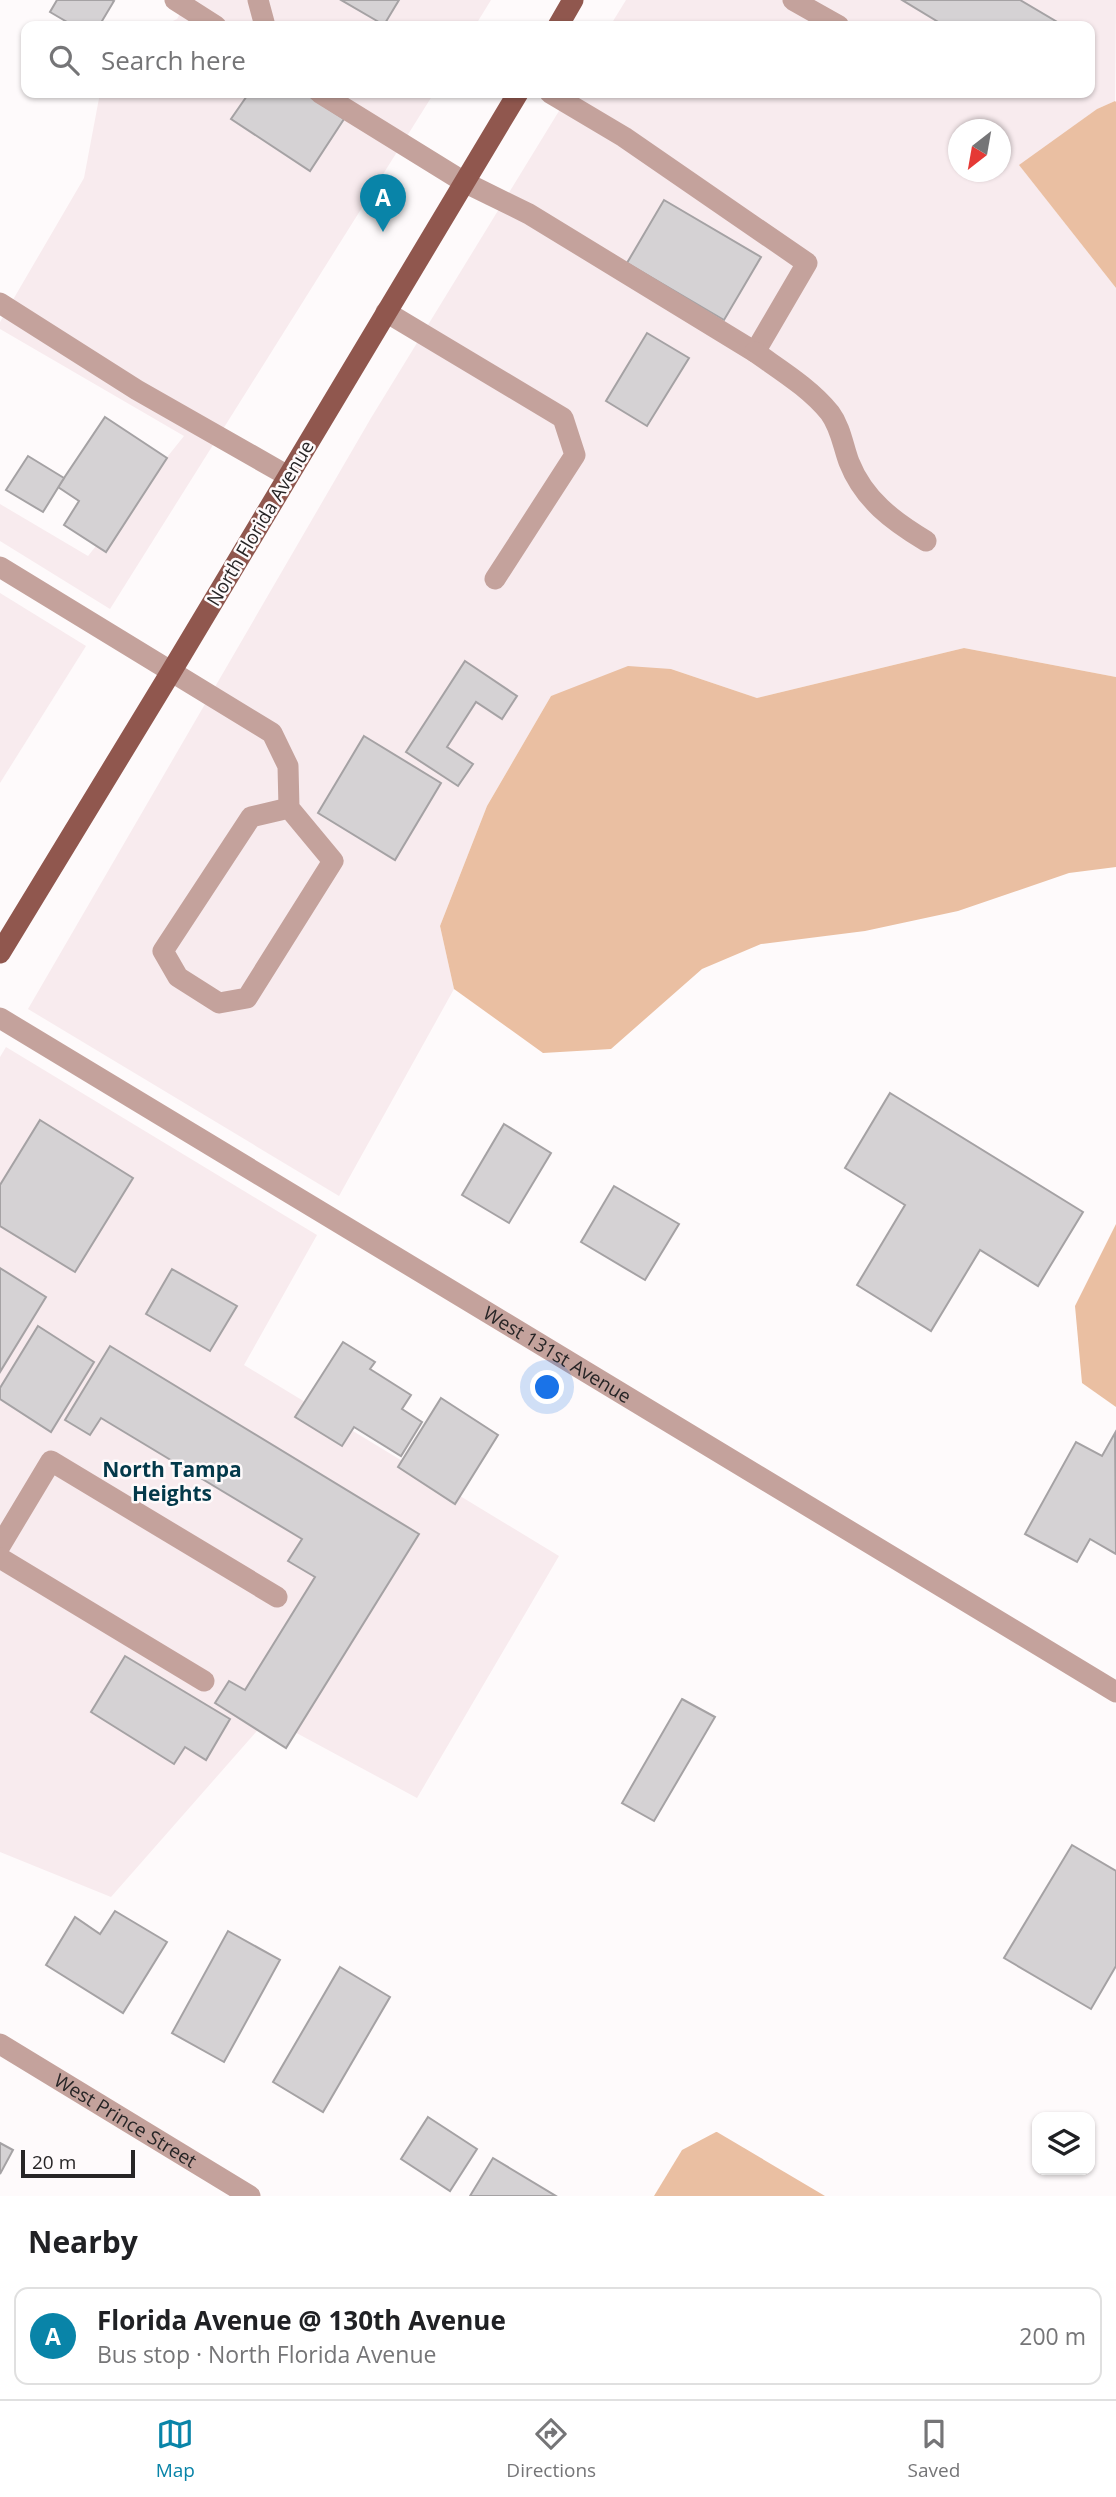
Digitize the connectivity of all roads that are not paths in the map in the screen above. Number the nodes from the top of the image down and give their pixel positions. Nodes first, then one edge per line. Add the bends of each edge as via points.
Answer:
1 (175, 0) edge
2 (258, 0) edge
3 (573, 0) edge
4 (793, 0) edge
5 (208, 21) edge
6 (264, 21) edge
7 (561, 21) edge
8 (830, 21) edge
9 (328, 98) edge
10 (515, 98) edge
11 (558, 98) edge
12 (464, 182) junction
13 (0, 303) edge
14 (386, 312) junction
15 (755, 352) junction
16 (288, 476) junction
17 (926, 541) dead end
18 (0, 567) edge
19 (495, 579) dead end
20 (171, 672) junction
21 (289, 808) junction
22 (0, 953) edge
23 (0, 1018) edge
24 (0, 1546) edge
25 (0, 1559) edge
26 (277, 1597) dead end
27 (204, 1681) dead end
28 (1116, 1692) edge
29 (0, 2044) edge
30 (250, 2196) edge

1 - 5 street
2 - 6 street
3 - 7 main road
4 - 8 street
9 - 12 street
10 - 12 main road, North Florida Avenue
11 - 15 street via 624,137 807,263
12 - 14 main road, North Florida Avenue
12 - 15 street via 528,214
13 - 16 street via 137,390
14 - 16 main road, North Florida Avenue
14 - 19 street via 563,418 575,455
15 - 17 street via 830,413 863,489 880,510
16 - 20 main road, North Florida Avenue
18 - 20 street
20 - 21 street via 272,733 288,766
20 - 22 main road, North Florida Avenue
21 - 21 street via 333,861 247,998 219,1003 178,977 163,951 251,817
23 - 28 street, West 131st Avenue
24 - 26 street via 51,1461
25 - 27 street
29 - 30 street, West Prince Street

